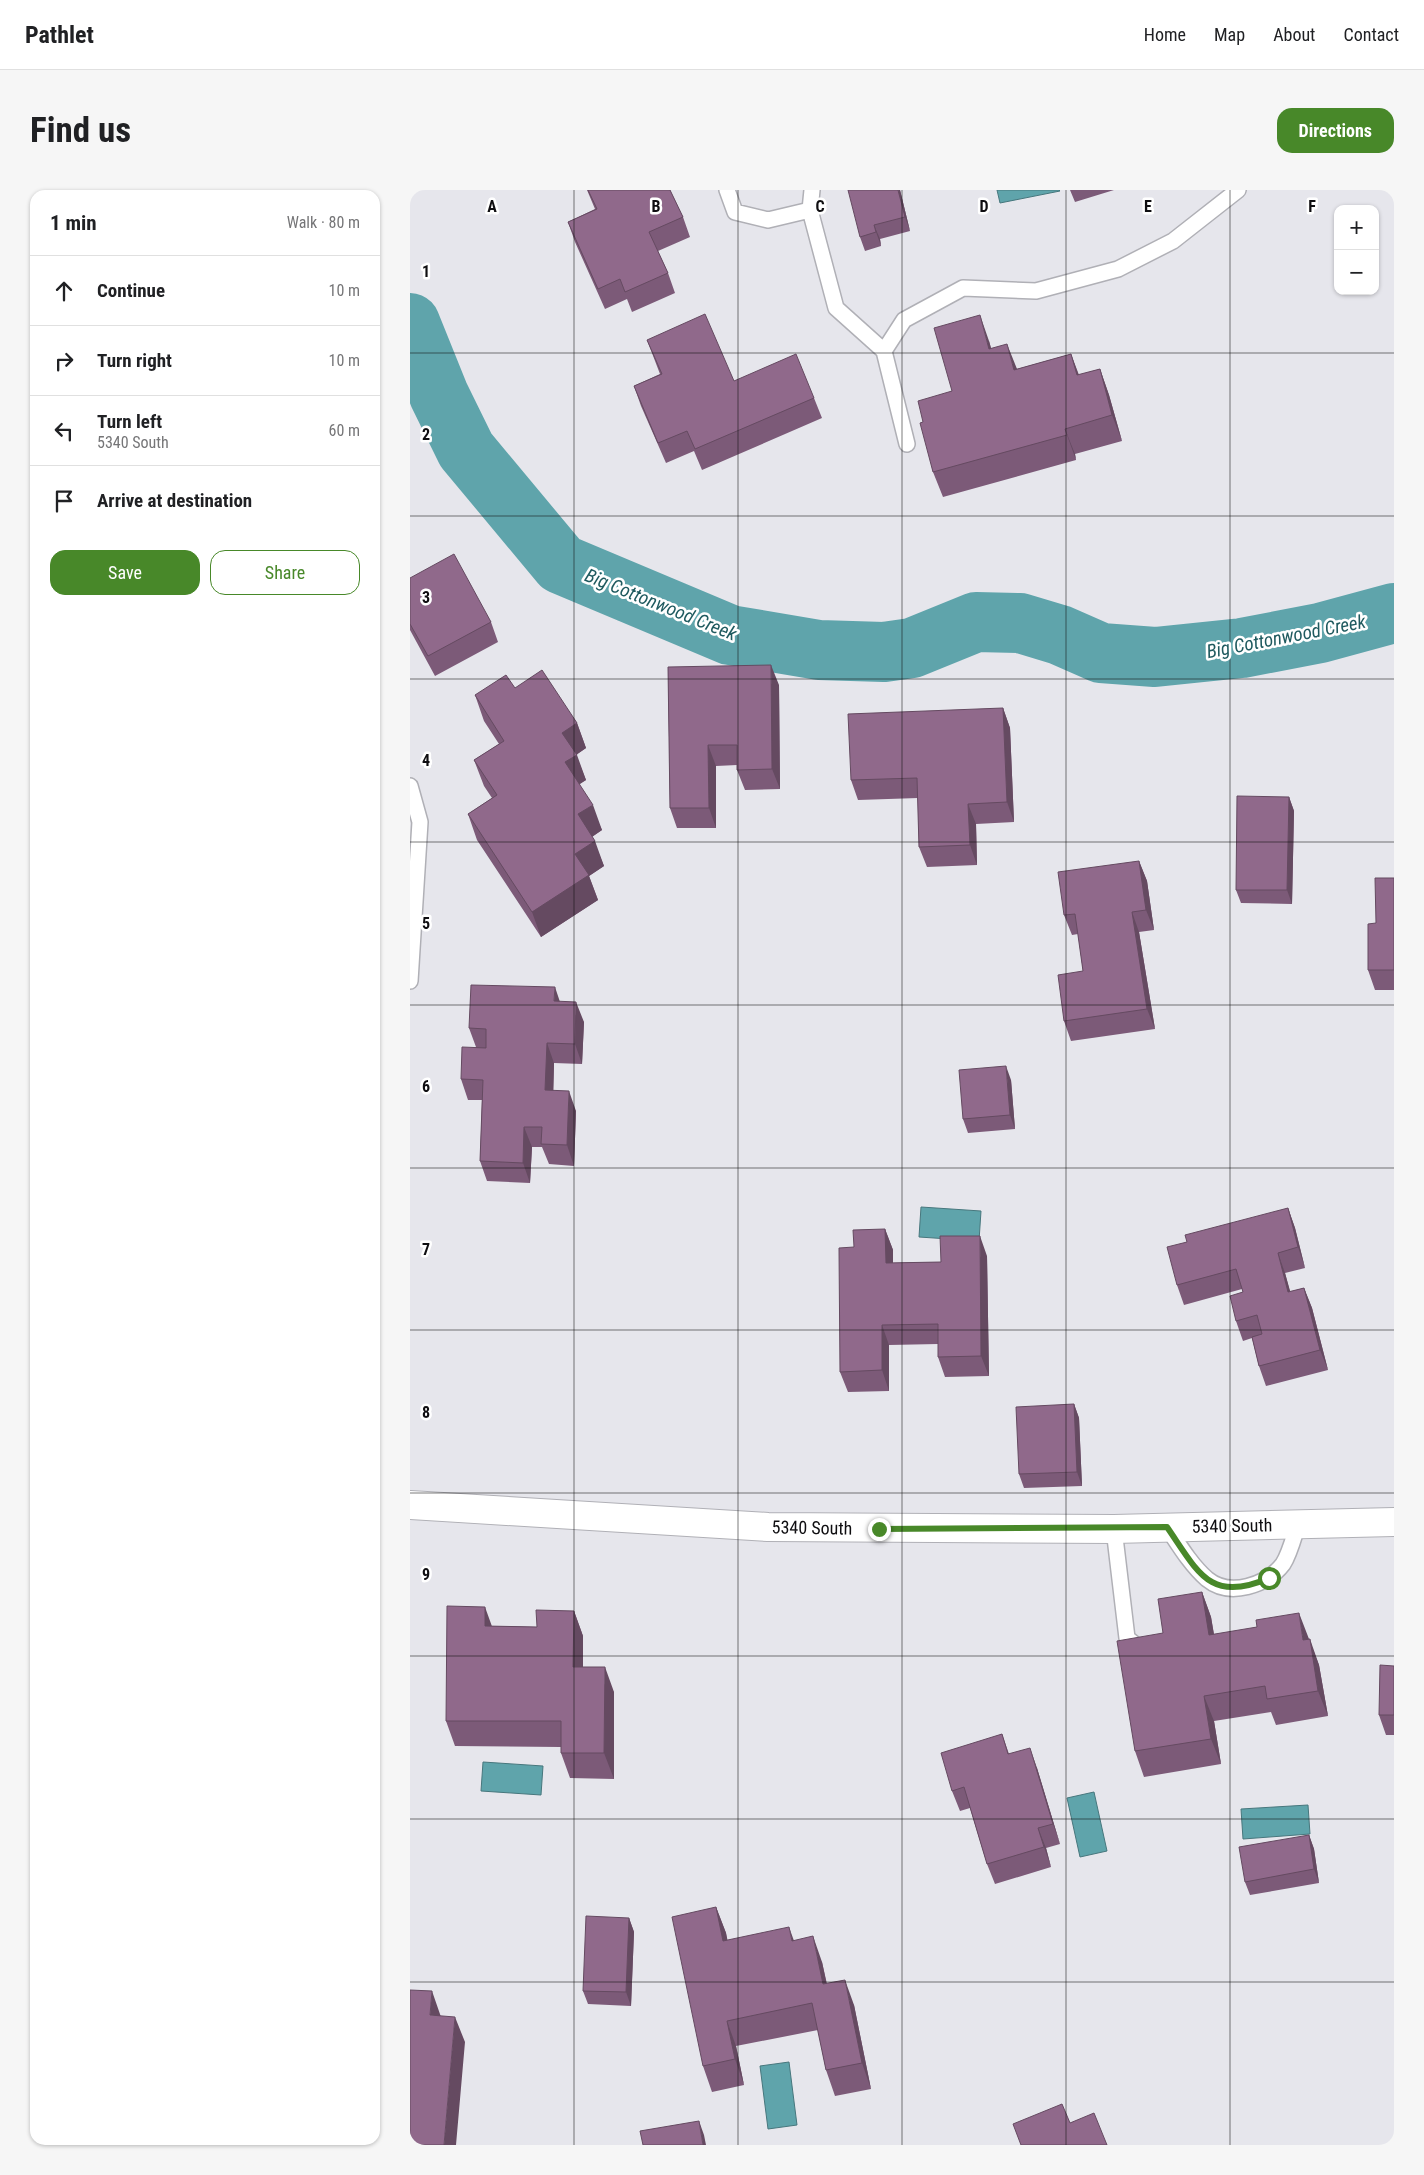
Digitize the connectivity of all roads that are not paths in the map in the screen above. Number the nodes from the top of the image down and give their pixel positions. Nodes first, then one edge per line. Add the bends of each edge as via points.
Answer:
1 (727, 190) edge
2 (812, 190) edge
3 (1238, 190) edge
4 (810, 210) junction
5 (884, 351) junction
6 (907, 444) dead end
7 (410, 786) edge
8 (410, 981) edge
9 (410, 1504) edge
10 (1394, 1522) edge
11 (1298, 1524) junction
12 (1167, 1527) junction
13 (1114, 1529) junction
14 (1157, 1646) edge

1 - 4 lane via 735,212 768,220
2 - 4 lane
3 - 5 lane via 1173,241 1118,269 1036,291 964,288 904,320
4 - 5 lane via 836,308
5 - 6 lane
7 - 8 lane via 420,822
9 - 13 street, 5340 South via 768,1527
10 - 11 street, 5340 South
11 - 12 street, 5340 South
11 - 12 lane via 1284,1563 1269,1578 1251,1586 1228,1589 1209,1581 1194,1566
12 - 13 street, 5340 South
13 - 14 lane via 1127,1638 1138,1647

